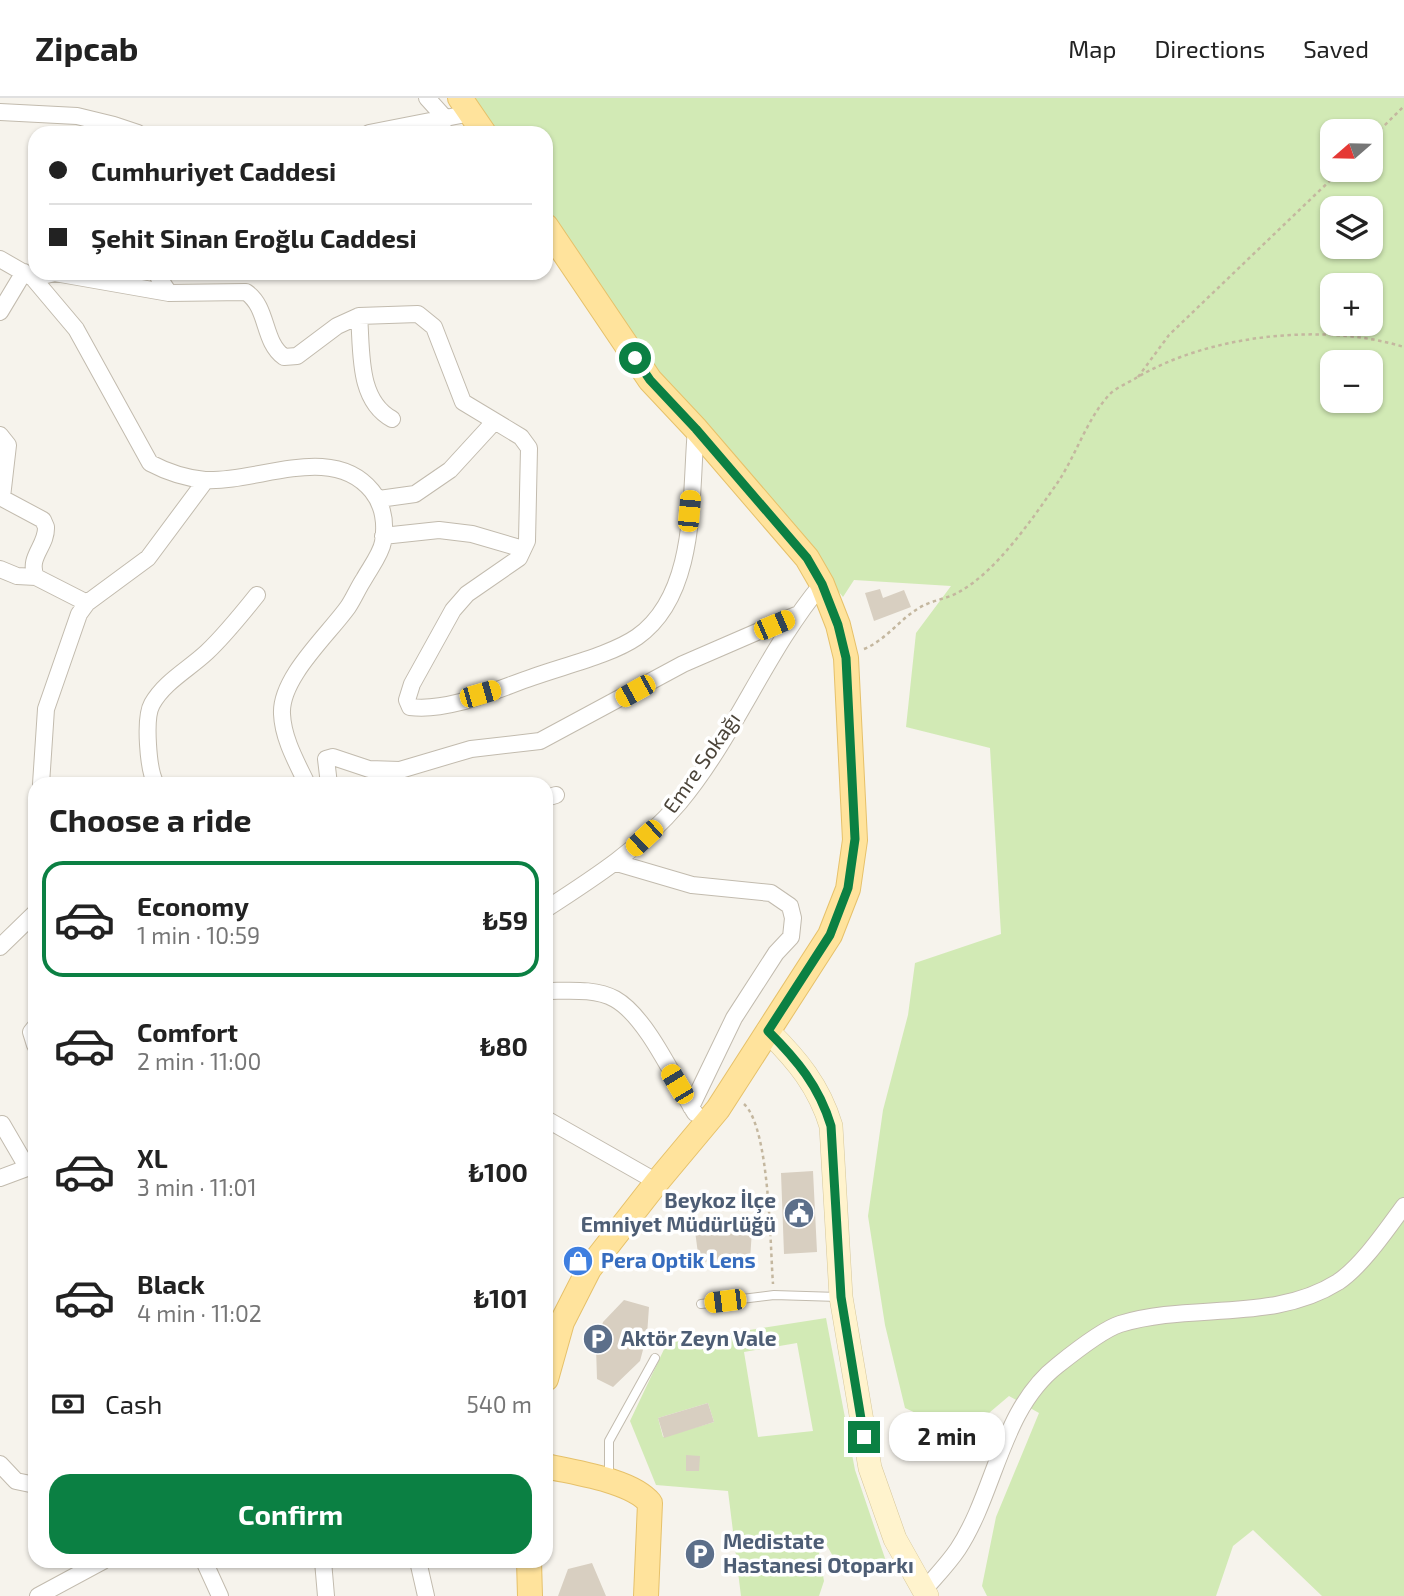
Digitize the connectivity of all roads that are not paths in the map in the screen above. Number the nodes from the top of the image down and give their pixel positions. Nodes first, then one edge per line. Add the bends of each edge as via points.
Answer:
1 (427, 98) edge
2 (0, 112) edge
3 (446, 119) junction
4 (472, 120) edge
5 (101, 126) edge
6 (408, 126) edge
7 (553, 236) edge
8 (0, 259) edge
9 (28, 274) edge
10 (28, 276) edge
11 (33, 280) edge
12 (95, 280) edge
13 (161, 280) edge
14 (169, 293) junction
15 (0, 312) edge
16 (359, 316) junction
17 (392, 419) dead end
18 (494, 422) junction
19 (696, 429) junction
20 (0, 435) edge
21 (206, 480) junction
22 (1, 497) edge
23 (379, 499) junction
24 (383, 536) junction
25 (523, 549) junction
26 (0, 569) edge
27 (36, 577) junction
28 (822, 584) junction
29 (257, 596) dead end
30 (87, 603) junction
31 (796, 615) junction
32 (41, 777) edge
33 (154, 777) edge
34 (304, 777) edge
35 (328, 777) edge
36 (617, 863) junction
37 (553, 904) edge
38 (28, 920) edge
39 (0, 947) edge
40 (553, 991) edge
41 (768, 1031) junction
42 (697, 1117) junction
43 (553, 1123) edge
44 (2, 1124) edge
45 (28, 1162) edge
46 (28, 1167) edge
47 (0, 1178) edge
48 (657, 1181) junction
49 (1404, 1206) edge
50 (841, 1297) junction
51 (701, 1304) dead end
52 (553, 1336) edge
53 (655, 1358) dead end
54 (0, 1464) edge
55 (553, 1468) edge
56 (609, 1482) junction
57 (28, 1484) edge
58 (90, 1568) edge
59 (207, 1568) edge
60 (324, 1568) edge
61 (420, 1568) edge
62 (529, 1568) edge
63 (69, 1580) junction
64 (926, 1593) edge
65 (38, 1596) edge
66 (75, 1596) edge
67 (220, 1596) edge
68 (326, 1596) edge
69 (426, 1596) edge
70 (530, 1596) edge
71 (646, 1596) edge

1 - 3 street
2 - 5 street via 76,116
3 - 4 street
3 - 6 street
7 - 19 main road via 650,380
8 - 9 street
10 - 15 street
11 - 21 street via 76,329 149,463 169,474
12 - 14 street
13 - 14 street
14 - 16 street via 247,292 257,299 273,349 284,357 297,356 337,326
16 - 17 street via 364,381 379,412
16 - 18 street via 418,314 434,327 463,402
18 - 23 street via 450,470 415,494
18 - 25 street via 521,437 529,448 530,504
19 - 25 street via 683,561 672,593 653,624 634,639 506,687 429,709 410,707 407,700 412,684 453,610 467,594 519,558
19 - 28 main road via 807,558
20 - 22 street via 8,445
21 - 23 street via 335,468 361,478
21 - 30 street via 148,558
22 - 27 street via 43,520 46,527 32,569
23 - 24 street
24 - 25 street via 439,530
24 - 34 street via 383,545 348,606 286,692 282,714 290,750
26 - 27 street
27 - 30 street
28 - 31 street, Emre Sokağı
28 - 41 main road via 846,658 855,839 848,888 830,935
29 - 33 street via 215,644 152,703 148,719
30 - 32 street via 46,709
31 - 35 street via 683,664 540,741 471,749 400,770 369,769 333,757 326,759
31 - 36 street, Emre Sokağı via 715,753 679,803
36 - 37 street, Emre Sokağı
36 - 42 street via 692,885 771,893 790,906 790,936 734,1018
38 - 39 street
40 - 42 street via 583,991 614,999 636,1016
41 - 42 main road via 729,1091
41 - 50 street via 805,1070 828,1116 834,1146
42 - 48 main road
43 - 48 street
44 - 45 street
46 - 47 street
48 - 52 main road via 589,1269
49 - 64 street via 1338,1281 1282,1305 1119,1324 1056,1366 1018,1409 958,1549
50 - 51 lane via 774,1295
50 - 64 street via 873,1480 895,1539
53 - 56 lane via 609,1441
54 - 57 street via 16,1481
55 - 56 main road
56 - 71 main road via 642,1493 650,1503
58 - 63 street
59 - 67 street
60 - 68 street
61 - 69 street
62 - 70 main road
63 - 65 street
63 - 66 street

